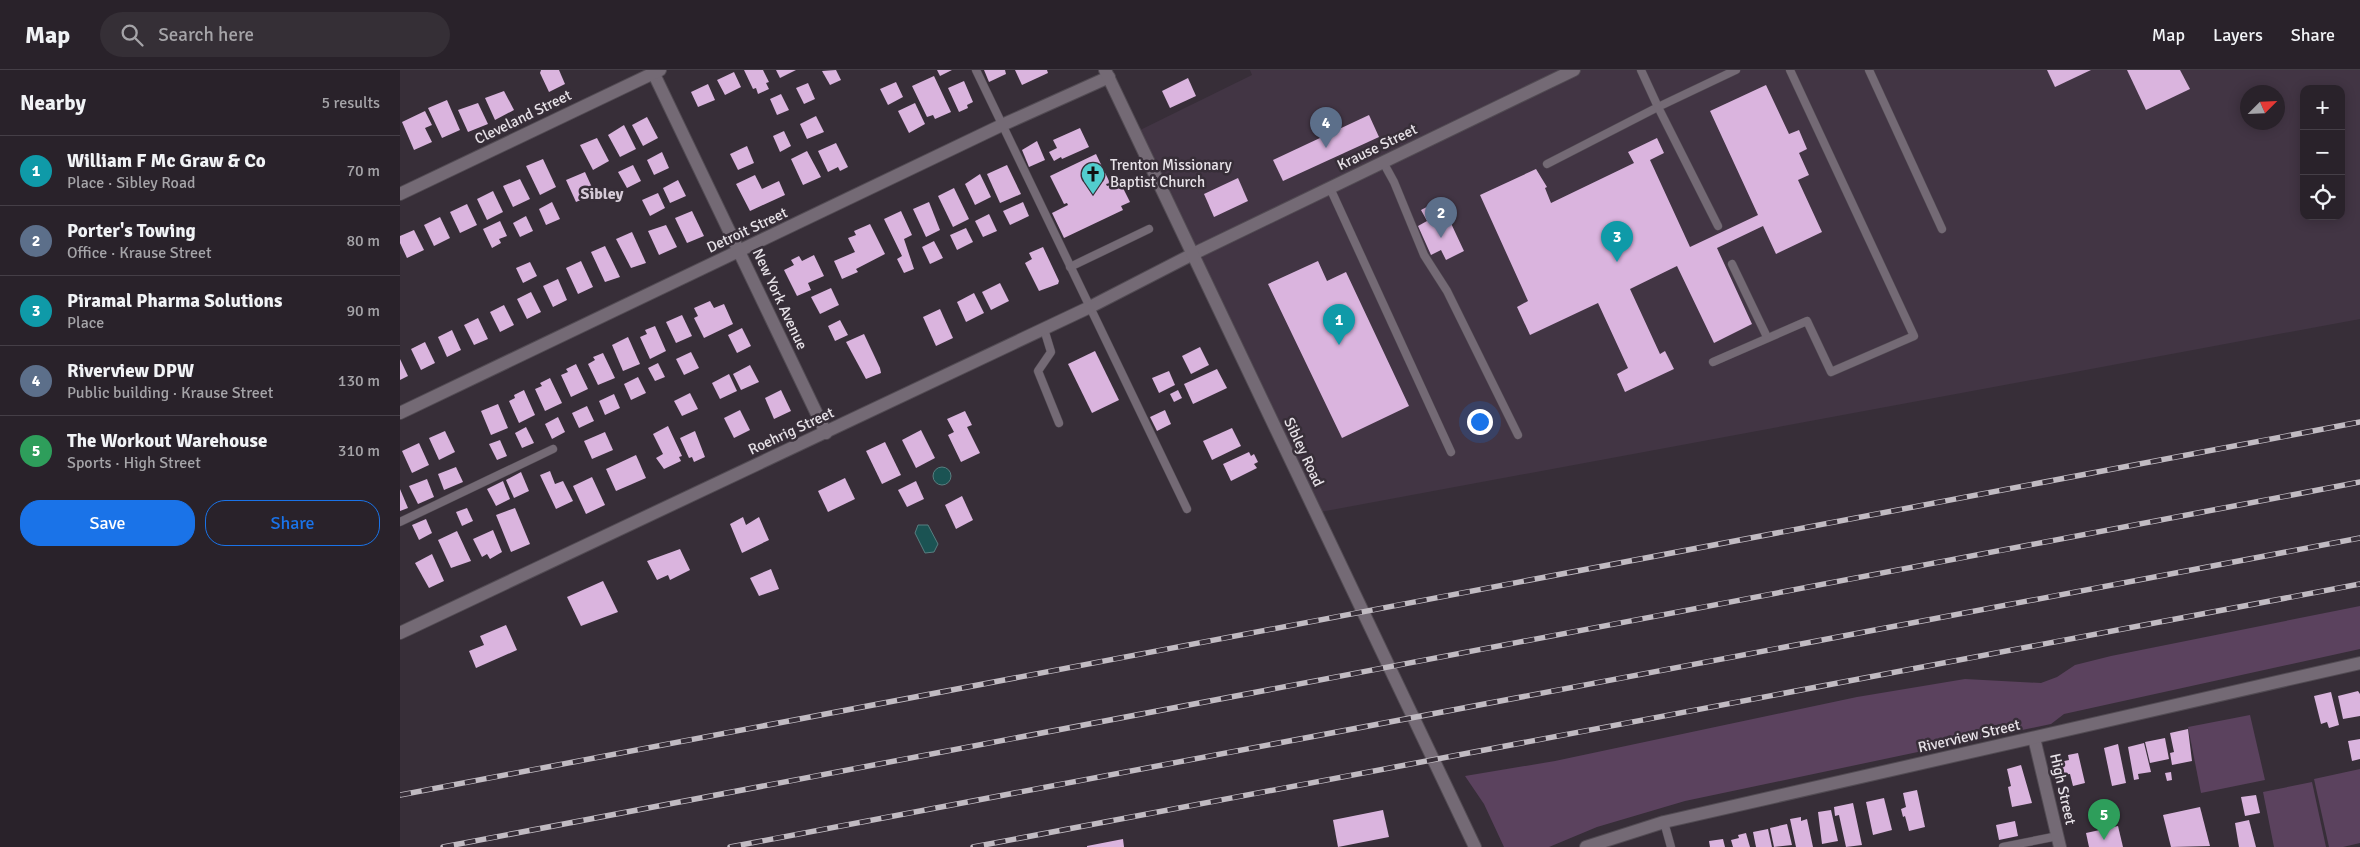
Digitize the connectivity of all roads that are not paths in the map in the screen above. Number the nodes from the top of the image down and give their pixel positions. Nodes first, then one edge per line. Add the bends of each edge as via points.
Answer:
1 (976, 70) edge
2 (1574, 70) edge
3 (1641, 70) edge
4 (1736, 70) edge
5 (1790, 70) edge
6 (1869, 70) edge
7 (655, 71) edge
8 (1107, 73) edge
9 (1658, 107) junction
10 (1002, 125) junction
11 (1383, 162) junction
12 (1548, 164) dead end
13 (1330, 188) junction
14 (400, 194) edge
15 (1718, 226) dead end
16 (1149, 229) dead end
17 (1942, 229) dead end
18 (739, 252) junction
19 (1193, 254) junction
20 (1732, 264) dead end
21 (1070, 267) junction
22 (1090, 307) junction
23 (1044, 329) junction
24 (1767, 338) junction
25 (1713, 362) dead end
26 (400, 413) edge
27 (1059, 422) dead end
28 (826, 433) junction
29 (1518, 435) dead end
30 (553, 449) dead end
31 (1451, 452) dead end
32 (1187, 509) dead end
33 (400, 522) edge
34 (400, 633) edge
35 (2360, 663) edge
36 (2034, 738) junction
37 (1664, 822) junction
38 (2059, 842) edge
39 (1475, 847) edge
40 (1586, 847) edge
41 (1671, 847) edge
42 (2003, 847) edge

1 - 10 lane
2 - 11 street, Krause Street
3 - 9 lane
4 - 9 lane
5 - 24 lane via 1914,336 1832,372 1807,321
6 - 17 lane
7 - 14 street, Cleveland Street
7 - 18 street, New York Avenue
8 - 10 street, Detroit Street
8 - 19 street, Sibley Road
9 - 12 lane
9 - 15 lane
10 - 18 street, Detroit Street
10 - 21 lane
11 - 13 street, Krause Street
11 - 29 lane via 1424,255 1447,291
13 - 19 street, Krause Street
13 - 31 lane
16 - 21 lane
18 - 26 street, Detroit Street
18 - 28 street, New York Avenue
19 - 22 street, Roehrig Street
19 - 39 street, Sibley Road
20 - 24 lane
21 - 22 lane
22 - 23 street, Roehrig Street
22 - 32 lane
23 - 27 lane via 1051,352 1038,371
23 - 28 street, Roehrig Street
24 - 25 lane
28 - 34 street, Roehrig Street
30 - 33 lane
35 - 36 street, Riverview Street
36 - 37 street, Riverview Street
36 - 38 street, High Street
37 - 40 street, Riverview Street
37 - 41 lane
38 - 42 lane

